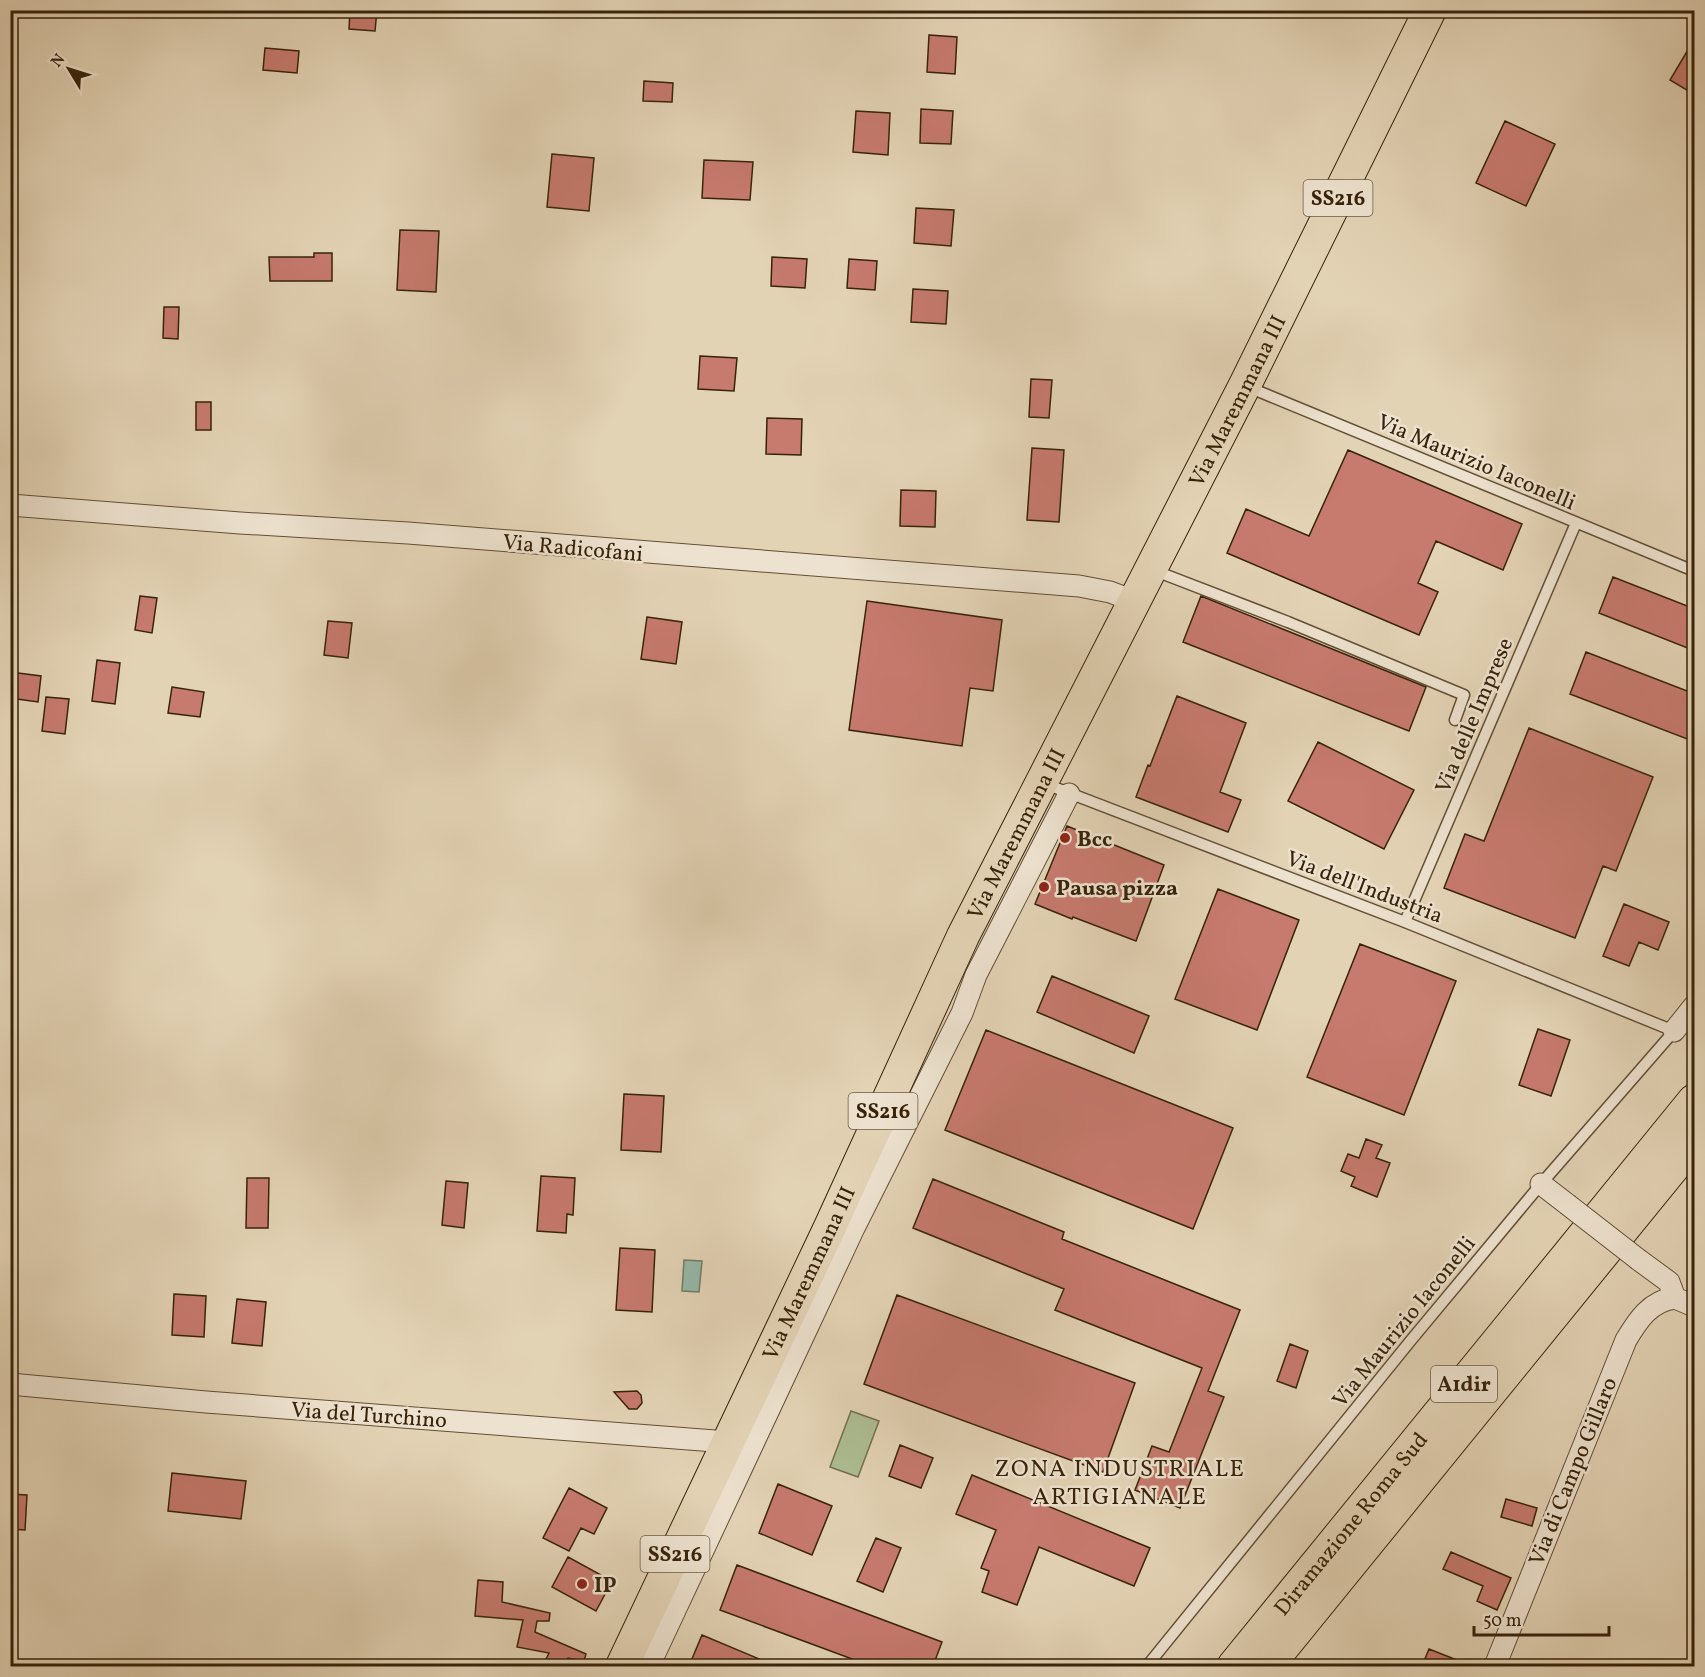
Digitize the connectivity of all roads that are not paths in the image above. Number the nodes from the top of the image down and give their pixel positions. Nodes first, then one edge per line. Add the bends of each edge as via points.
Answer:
1 (1430, 10) edge
2 (1245, 385) junction
3 (10, 505) edge
4 (1576, 524) junction
5 (1150, 569) junction
6 (1695, 571) edge
7 (1134, 601) junction
8 (1455, 720) dead end
9 (1040, 782) junction
10 (1070, 794) junction
11 (1405, 922) junction
12 (1695, 1004) edge
13 (1674, 1031) junction
14 (1695, 1101) edge
15 (1695, 1141) edge
16 (1541, 1184) junction
17 (1685, 1302) edge
18 (10, 1384) edge
19 (728, 1442) junction
20 (622, 1666) edge
21 (649, 1666) edge
22 (1147, 1666) edge
23 (1234, 1666) edge
24 (1267, 1666) edge
25 (1495, 1666) edge

1 - 2 main road, Via Maremmana III / SS216
2 - 4 lane, Via Maurizio Iaconelli
2 - 5 main road, Via Maremmana III / SS216
3 - 7 street, Via Radicofani via 1056,584 1098,589
4 - 6 lane, Via Maurizio Iaconelli
4 - 11 lane, Via delle Imprese
5 - 7 main road, Via Maremmana III / SS216
5 - 8 lane via 1464,695
7 - 9 main road, Via Maremmana III / SS216
9 - 10 lane, Via dell'Industria
9 - 19 main road, Via Maremmana III / SS216 via 963,936
10 - 11 lane, Via dell'Industria
10 - 21 street via 976,975 962,1013 854,1228
11 - 13 lane, Via dell'Industria
12 - 13 street
13 - 16 lane, Via Maurizio Iaconelli
14 - 23 highway, Diramazione Roma Sud / A1dir
15 - 24 highway, Diramazione Roma Sud / A1dir
16 - 17 street, bridge via 1669,1282
16 - 22 lane, Via Maurizio Iaconelli
17 - 25 street, Via di Campo Gillaro via 1665,1299 1650,1307 1626,1340
18 - 19 street, Via del Turchino
19 - 20 main road, Via Maremmana III / SS216

